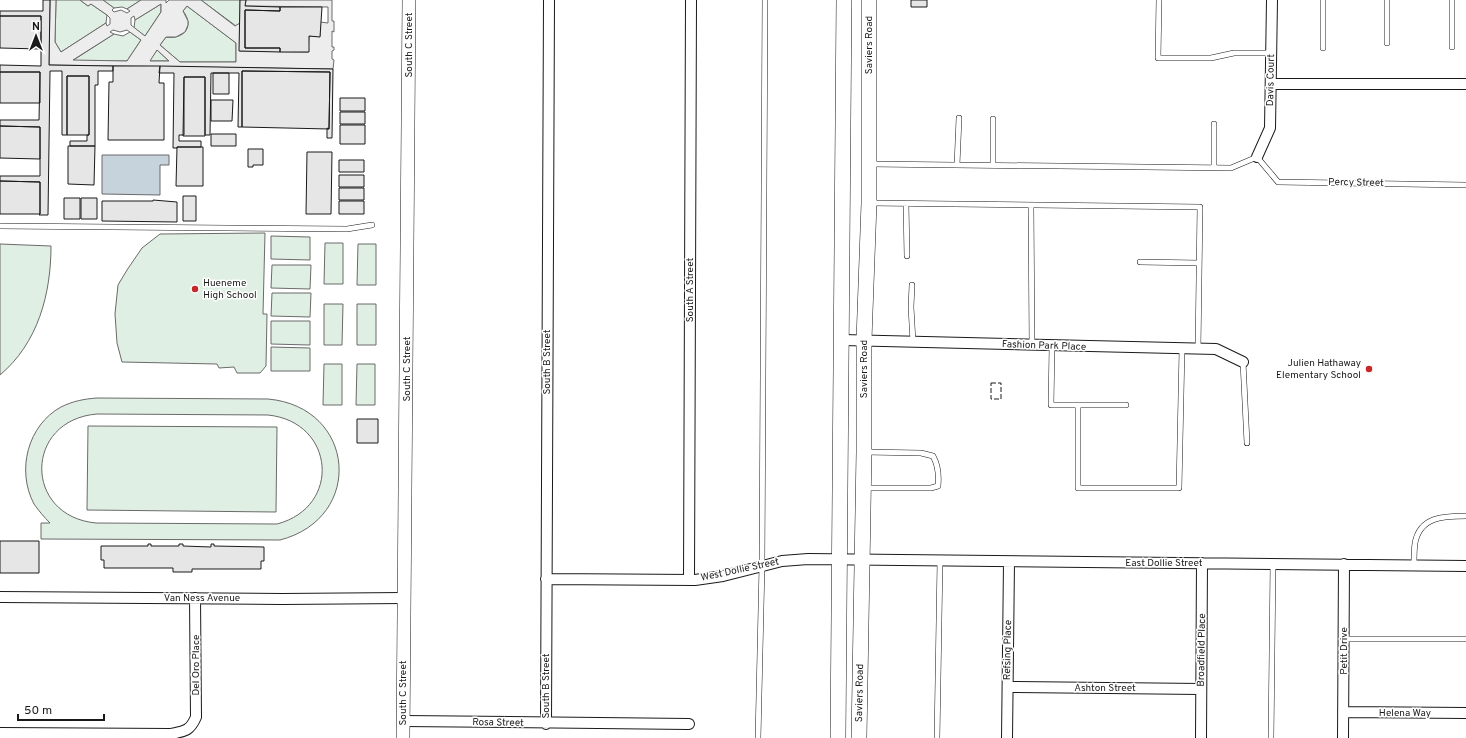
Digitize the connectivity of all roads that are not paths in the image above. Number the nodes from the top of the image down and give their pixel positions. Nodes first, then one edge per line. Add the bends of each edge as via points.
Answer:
1 (409, 0) edge
2 (549, 0) edge
3 (691, 0) edge
4 (765, 0) edge
5 (844, 0) edge
6 (870, 0) edge
7 (1159, 0) edge
8 (1272, 0) edge
9 (1323, 0) edge
10 (1387, 0) edge
11 (1452, 0) edge
12 (1387, 43) dead end
13 (1452, 47) dead end
14 (1323, 48) dead end
15 (1271, 53) junction
16 (1272, 84) junction
17 (1466, 84) edge
18 (959, 118) dead end
19 (994, 119) dead end
20 (1214, 124) dead end
21 (1257, 157) junction
22 (869, 164) junction
23 (957, 165) junction
24 (993, 165) junction
25 (1214, 168) junction
26 (1466, 185) edge
27 (869, 203) junction
28 (906, 204) junction
29 (1031, 205) junction
30 (372, 225) dead end
31 (0, 226) edge
32 (907, 256) dead end
33 (1140, 262) dead end
34 (1200, 263) junction
35 (912, 285) dead end
36 (842, 340) junction
37 (864, 340) junction
38 (913, 342) junction
39 (1032, 345) junction
40 (1052, 346) junction
41 (1182, 349) junction
42 (1198, 349) junction
43 (1243, 362) joint
44 (1078, 405) junction
45 (1126, 405) dead end
46 (1247, 443) dead end
47 (864, 452) junction
48 (863, 488) junction
49 (1466, 516) edge
50 (840, 559) junction
51 (863, 560) junction
52 (940, 561) junction
53 (1009, 562) junction
54 (1202, 563) junction
55 (1273, 564) junction
56 (1344, 564) junction
57 (762, 565) junction
58 (1414, 565) junction
59 (1466, 566) edge
60 (546, 579) junction
61 (689, 580) junction
62 (0, 597) edge
63 (195, 598) junction
64 (404, 598) junction
65 (1344, 639) junction
66 (1466, 639) edge
67 (1008, 688) junction
68 (1201, 689) junction
69 (1343, 712) junction
70 (1466, 713) edge
71 (403, 721) junction
72 (546, 724) junction
73 (689, 724) dead end
74 (0, 733) edge
75 (140, 736) edge
76 (403, 738) edge
77 (758, 738) edge
78 (838, 738) edge
79 (859, 738) edge
80 (937, 738) edge
81 (1008, 738) edge
82 (1201, 738) edge
83 (1271, 738) edge
84 (1343, 738) edge

1 - 64 street, South C Street
2 - 60 street, South B Street
3 - 61 street, South A Street
4 - 57 lane
5 - 36 main road, Saviers Road
6 - 22 main road, Saviers Road
7 - 15 lane via 1158,58 1211,58 1234,53
8 - 15 street, Davis Court
9 - 14 lane
10 - 12 lane
11 - 13 lane
15 - 16 street, Davis Court
16 - 17 street
16 - 21 street, Davis Court via 1270,128
18 - 23 lane
19 - 24 lane
20 - 25 lane
21 - 25 lane via 1231,168
21 - 26 lane, Percy Street via 1278,182
22 - 23 lane
22 - 27 main road, Saviers Road
23 - 24 lane
24 - 25 lane
27 - 28 lane
27 - 37 main road, Saviers Road
28 - 29 lane
28 - 32 lane
29 - 34 lane via 1200,207
29 - 39 lane
30 - 31 lane via 347,229
33 - 34 lane
34 - 42 lane
35 - 38 lane
36 - 37 street, Fashion Park Place
36 - 50 main road, Saviers Road
37 - 38 street, Fashion Park Place
37 - 47 main road, Saviers Road
38 - 39 street, Fashion Park Place
39 - 40 street, Fashion Park Place
40 - 41 street, Fashion Park Place
40 - 44 lane via 1051,405
41 - 42 street, Fashion Park Place
41 - 44 lane via 1180,488 1078,488
42 - 43 street, Fashion Park Place via 1216,349
43 - 46 lane
44 - 45 lane
47 - 48 main road, Saviers Road
47 - 48 lane via 921,453 933,456 939,479 938,486 931,488
48 - 51 main road, Saviers Road
49 - 58 lane via 1449,516 1424,525 1415,542
50 - 51 street, West Dollie Street
50 - 57 street, West Dollie Street via 808,559
50 - 78 main road, Saviers Road
51 - 52 street, East Dollie Street
51 - 79 main road, Saviers Road
52 - 53 street, East Dollie Street
52 - 80 lane
53 - 54 street, East Dollie Street
53 - 67 street, Refsing Place
54 - 55 street, East Dollie Street
54 - 68 street, Broadfield Place
55 - 56 street, East Dollie Street
55 - 83 lane
56 - 58 street, East Dollie Street
56 - 65 street, Petit Drive
57 - 61 street, West Dollie Street via 723,576
57 - 77 lane
58 - 59 street, East Dollie Street
60 - 61 street, West Dollie Street
60 - 72 street, South B Street
62 - 63 street, Van Ness Avenue
63 - 64 street, Van Ness Avenue
63 - 75 street, Del Oro Place via 196,717 186,731
64 - 71 street, South C Street
65 - 66 lane
65 - 69 street, Petit Drive
67 - 68 street, Ashton Street
67 - 81 street, Refsing Place
68 - 82 street, Broadfield Place
69 - 70 street, Helena Way
69 - 84 street, Petit Drive
71 - 72 street, Rosa Street
71 - 76 street, South C Street
72 - 73 street, Rosa Street
74 - 75 street

